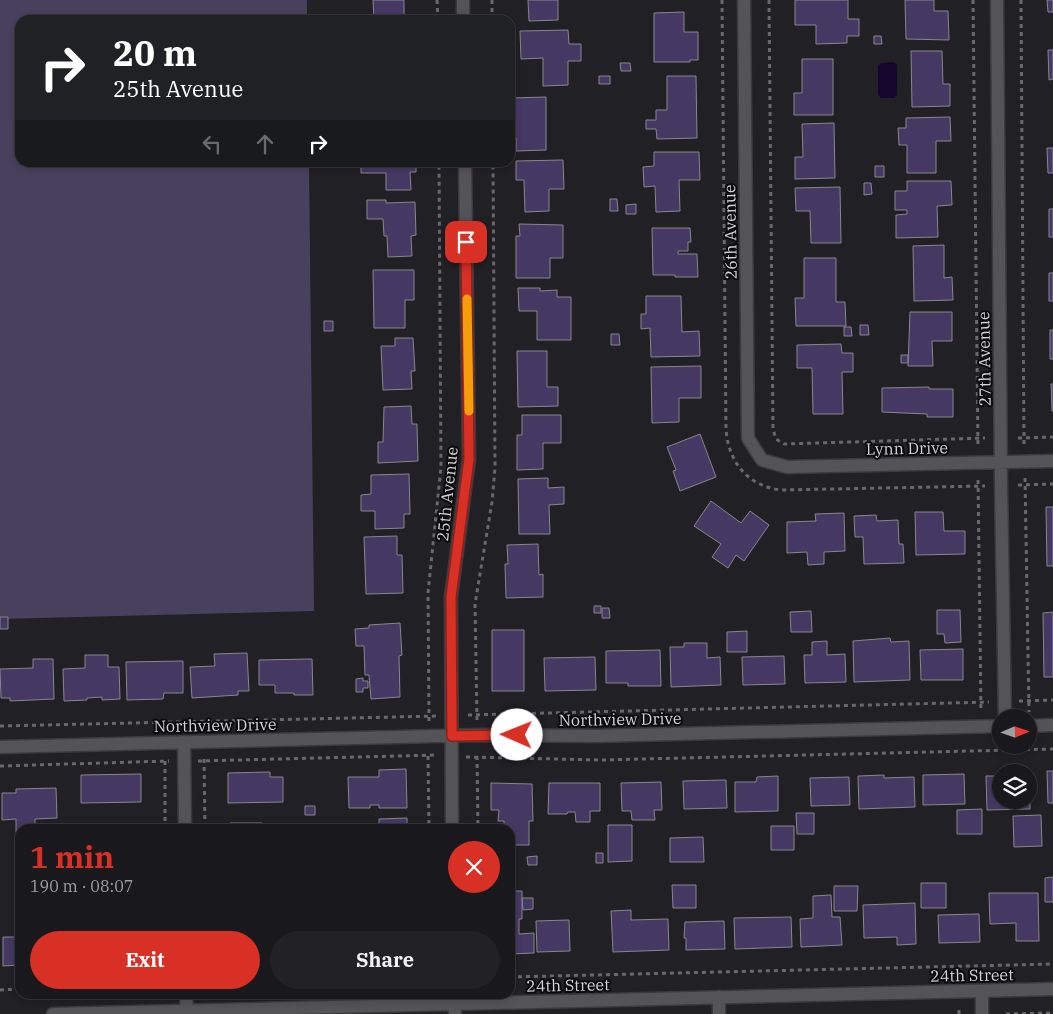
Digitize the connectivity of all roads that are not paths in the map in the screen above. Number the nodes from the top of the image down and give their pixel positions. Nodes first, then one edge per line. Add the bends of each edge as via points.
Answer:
1 (463, 0) edge
2 (744, 0) edge
3 (997, 0) edge
4 (463, 15) edge
5 (465, 167) edge
6 (762, 460) joint
7 (1053, 461) edge
8 (1001, 463) junction
9 (1005, 709) edge
10 (1038, 721) edge
11 (1053, 725) edge
12 (992, 726) edge
13 (452, 736) junction
14 (184, 742) junction
15 (0, 747) edge
16 (185, 824) edge
17 (452, 824) edge
18 (1053, 989) edge
19 (982, 991) junction
20 (719, 997) junction
21 (186, 999) edge
22 (454, 1004) edge
23 (187, 1012) edge
24 (53, 1014) edge
25 (719, 1014) edge
26 (982, 1014) edge

1 - 4 street
2 - 6 street, 26th Avenue via 748,438
3 - 8 street, 27th Avenue
5 - 13 street, 25th Avenue via 469,459 451,597
6 - 8 street, Lynn Drive via 787,467
7 - 8 street, Lynn Drive
8 - 9 street, 27th Avenue
10 - 11 street
12 - 13 street, Northview Drive via 606,736
13 - 14 street, Northview Drive
13 - 17 street, 25th Avenue
14 - 15 street, Northview Drive
14 - 16 street
18 - 19 street, 24th Street
19 - 20 street, 24th Street
19 - 26 street
20 - 22 street, 24th Street
20 - 25 street
21 - 23 street
22 - 23 street, 24th Street
23 - 24 street, 24th Street

